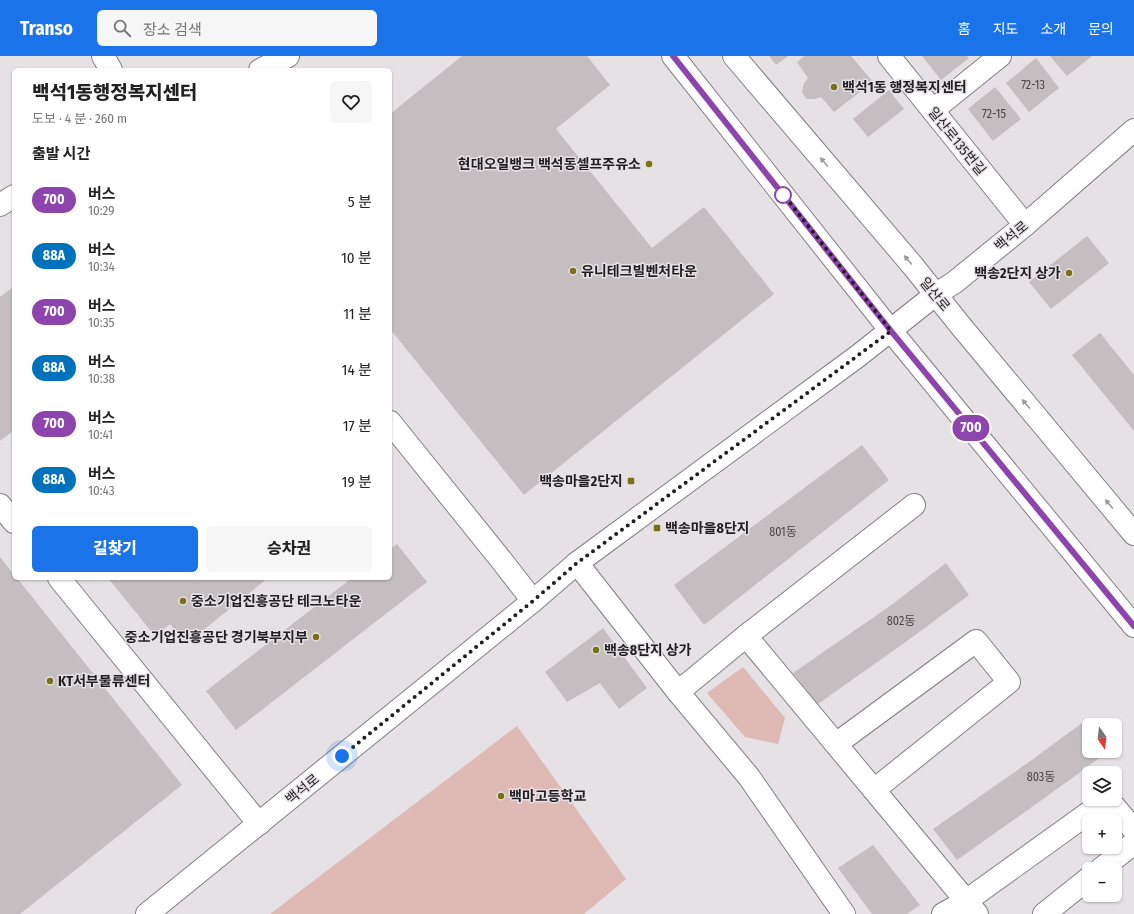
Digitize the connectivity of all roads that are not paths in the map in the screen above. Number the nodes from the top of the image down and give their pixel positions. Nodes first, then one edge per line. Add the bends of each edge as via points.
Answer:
1 (104, 56) edge
2 (288, 56) edge
3 (673, 56) edge
4 (734, 56) edge
5 (889, 56) edge
6 (1000, 56) edge
7 (109, 68) edge
8 (264, 68) edge
9 (932, 110) junction
10 (1134, 130) edge
11 (12, 197) edge
12 (0, 205) edge
13 (1025, 225) junction
14 (936, 295) junction
15 (891, 331) junction
16 (392, 424) edge
17 (0, 505) edge
18 (914, 506) dead end
19 (12, 520) edge
20 (1134, 534) edge
21 (577, 563) junction
22 (62, 580) edge
23 (533, 601) junction
24 (1134, 626) edge
25 (746, 636) junction
26 (678, 692) junction
27 (836, 744) junction
28 (874, 790) junction
29 (1099, 806) edge
30 (1114, 806) edge
31 (259, 824) junction
32 (1134, 830) edge
33 (1134, 843) edge
34 (1110, 862) edge
35 (1082, 884) edge
36 (972, 907) edge
37 (147, 914) edge
38 (844, 914) edge
39 (943, 914) edge
40 (1044, 914) edge

1 - 7 main road
2 - 8 main road
3 - 15 main road
14 -> 4 main road, 일산로
5 - 9 main road, 일산로135번길
6 - 9 main road
9 - 13 main road, 일산로135번길
10 - 13 main road, 백석로
11 - 12 main road
13 - 14 main road, 백석로
14 - 15 main road, 백석로
20 -> 14 main road, 일산로
15 - 21 main road, 백석로
15 - 24 main road
16 - 23 main road
17 - 19 main road
18 - 25 main road
21 - 23 main road, 백석로
21 - 26 main road
22 - 31 main road
23 - 31 main road, 백석로
25 - 26 main road
25 - 27 main road
26 - 38 main road via 749,777
27 - 28 main road
27 - 28 main road via 976,640 1009,682
28 - 36 main road
29 - 36 main road
30 - 32 main road
31 - 37 main road, 백석로
33 - 34 main road
35 - 40 main road
36 - 39 main road

